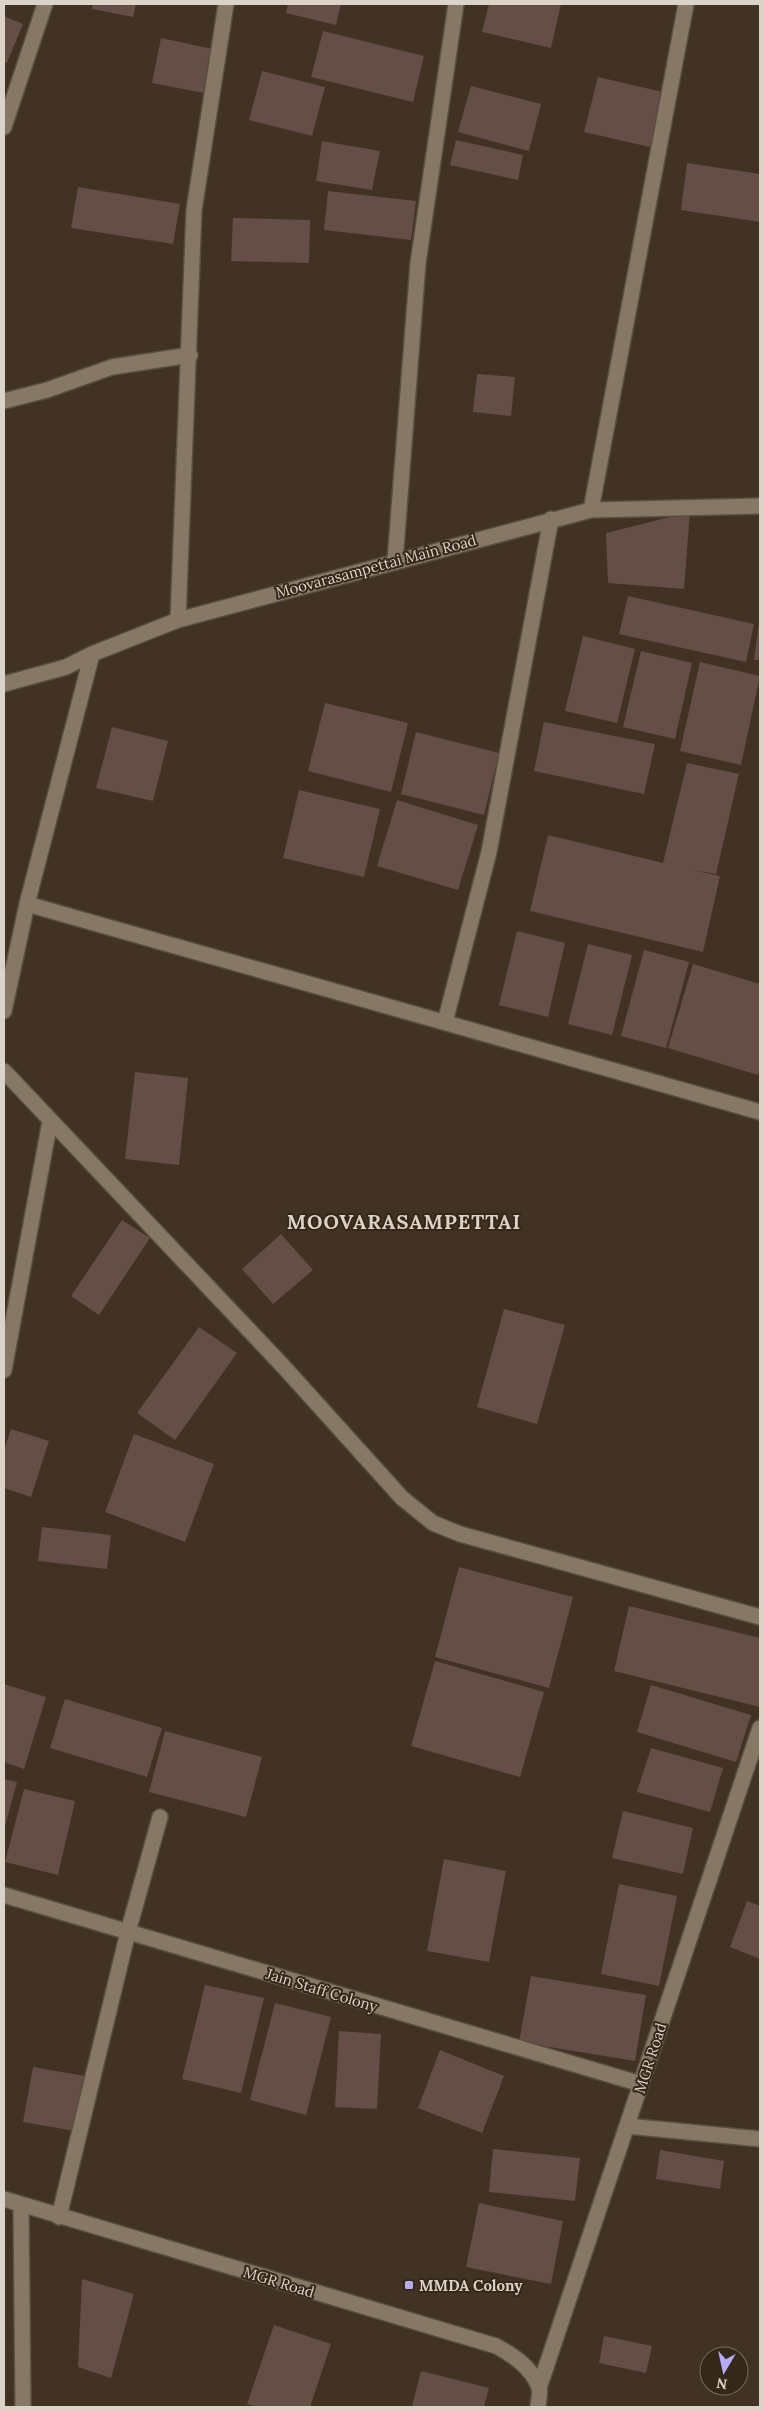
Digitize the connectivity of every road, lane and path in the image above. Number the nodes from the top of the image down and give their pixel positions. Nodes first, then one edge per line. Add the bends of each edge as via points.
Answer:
1 (45, 4) edge
2 (226, 4) edge
3 (456, 4) edge
4 (686, 4) edge
5 (4, 127) edge
6 (190, 355) junction
7 (4, 401) edge
8 (760, 506) edge
9 (591, 510) junction
10 (551, 519) junction
11 (395, 562) junction
12 (178, 620) junction
13 (92, 654) junction
14 (4, 684) edge
15 (27, 904) junction
16 (4, 1011) edge
17 (445, 1022) junction
18 (4, 1071) edge
19 (760, 1111) edge
20 (50, 1121) junction
21 (4, 1370) edge
22 (760, 1618) edge
23 (760, 1728) edge
24 (160, 1817) dead end
25 (4, 1895) edge
26 (128, 1932) junction
27 (641, 2084) junction
28 (627, 2126) junction
29 (760, 2139) edge
30 (4, 2200) edge
31 (21, 2204) junction
32 (58, 2217) junction
33 (539, 2388) junction
34 (23, 2407) edge
35 (538, 2407) edge

1 - 5 street
2 - 6 street via 194,210
3 - 11 street via 418,262
4 - 9 street
6 - 7 street via 112,367
6 - 12 street
8 - 9 street, Moovarasampettai Main Road
9 - 10 street, Moovarasampettai Main Road
10 - 11 street, Moovarasampettai Main Road
10 - 17 street via 489,852
11 - 12 street, Moovarasampettai Main Road
12 - 13 street, Moovarasampettai Main Road
13 - 14 street, Moovarasampettai Main Road via 66,667
13 - 15 street
15 - 16 street
15 - 17 street
17 - 19 street
18 - 20 street
20 - 21 street
20 - 22 street via 283,1366 402,1498 433,1523 460,1534
23 - 27 street, MGR Road
24 - 26 street
25 - 26 street, Jain Staff Colony
26 - 27 street, Jain Staff Colony
26 - 32 street
27 - 28 street, MGR Road
28 - 29 street
28 - 33 street, MGR Road
30 - 31 street, MGR Road
31 - 32 street, MGR Road
31 - 34 street
32 - 33 street, MGR Road via 496,2346 518,2358
33 - 35 street, MGR Road

